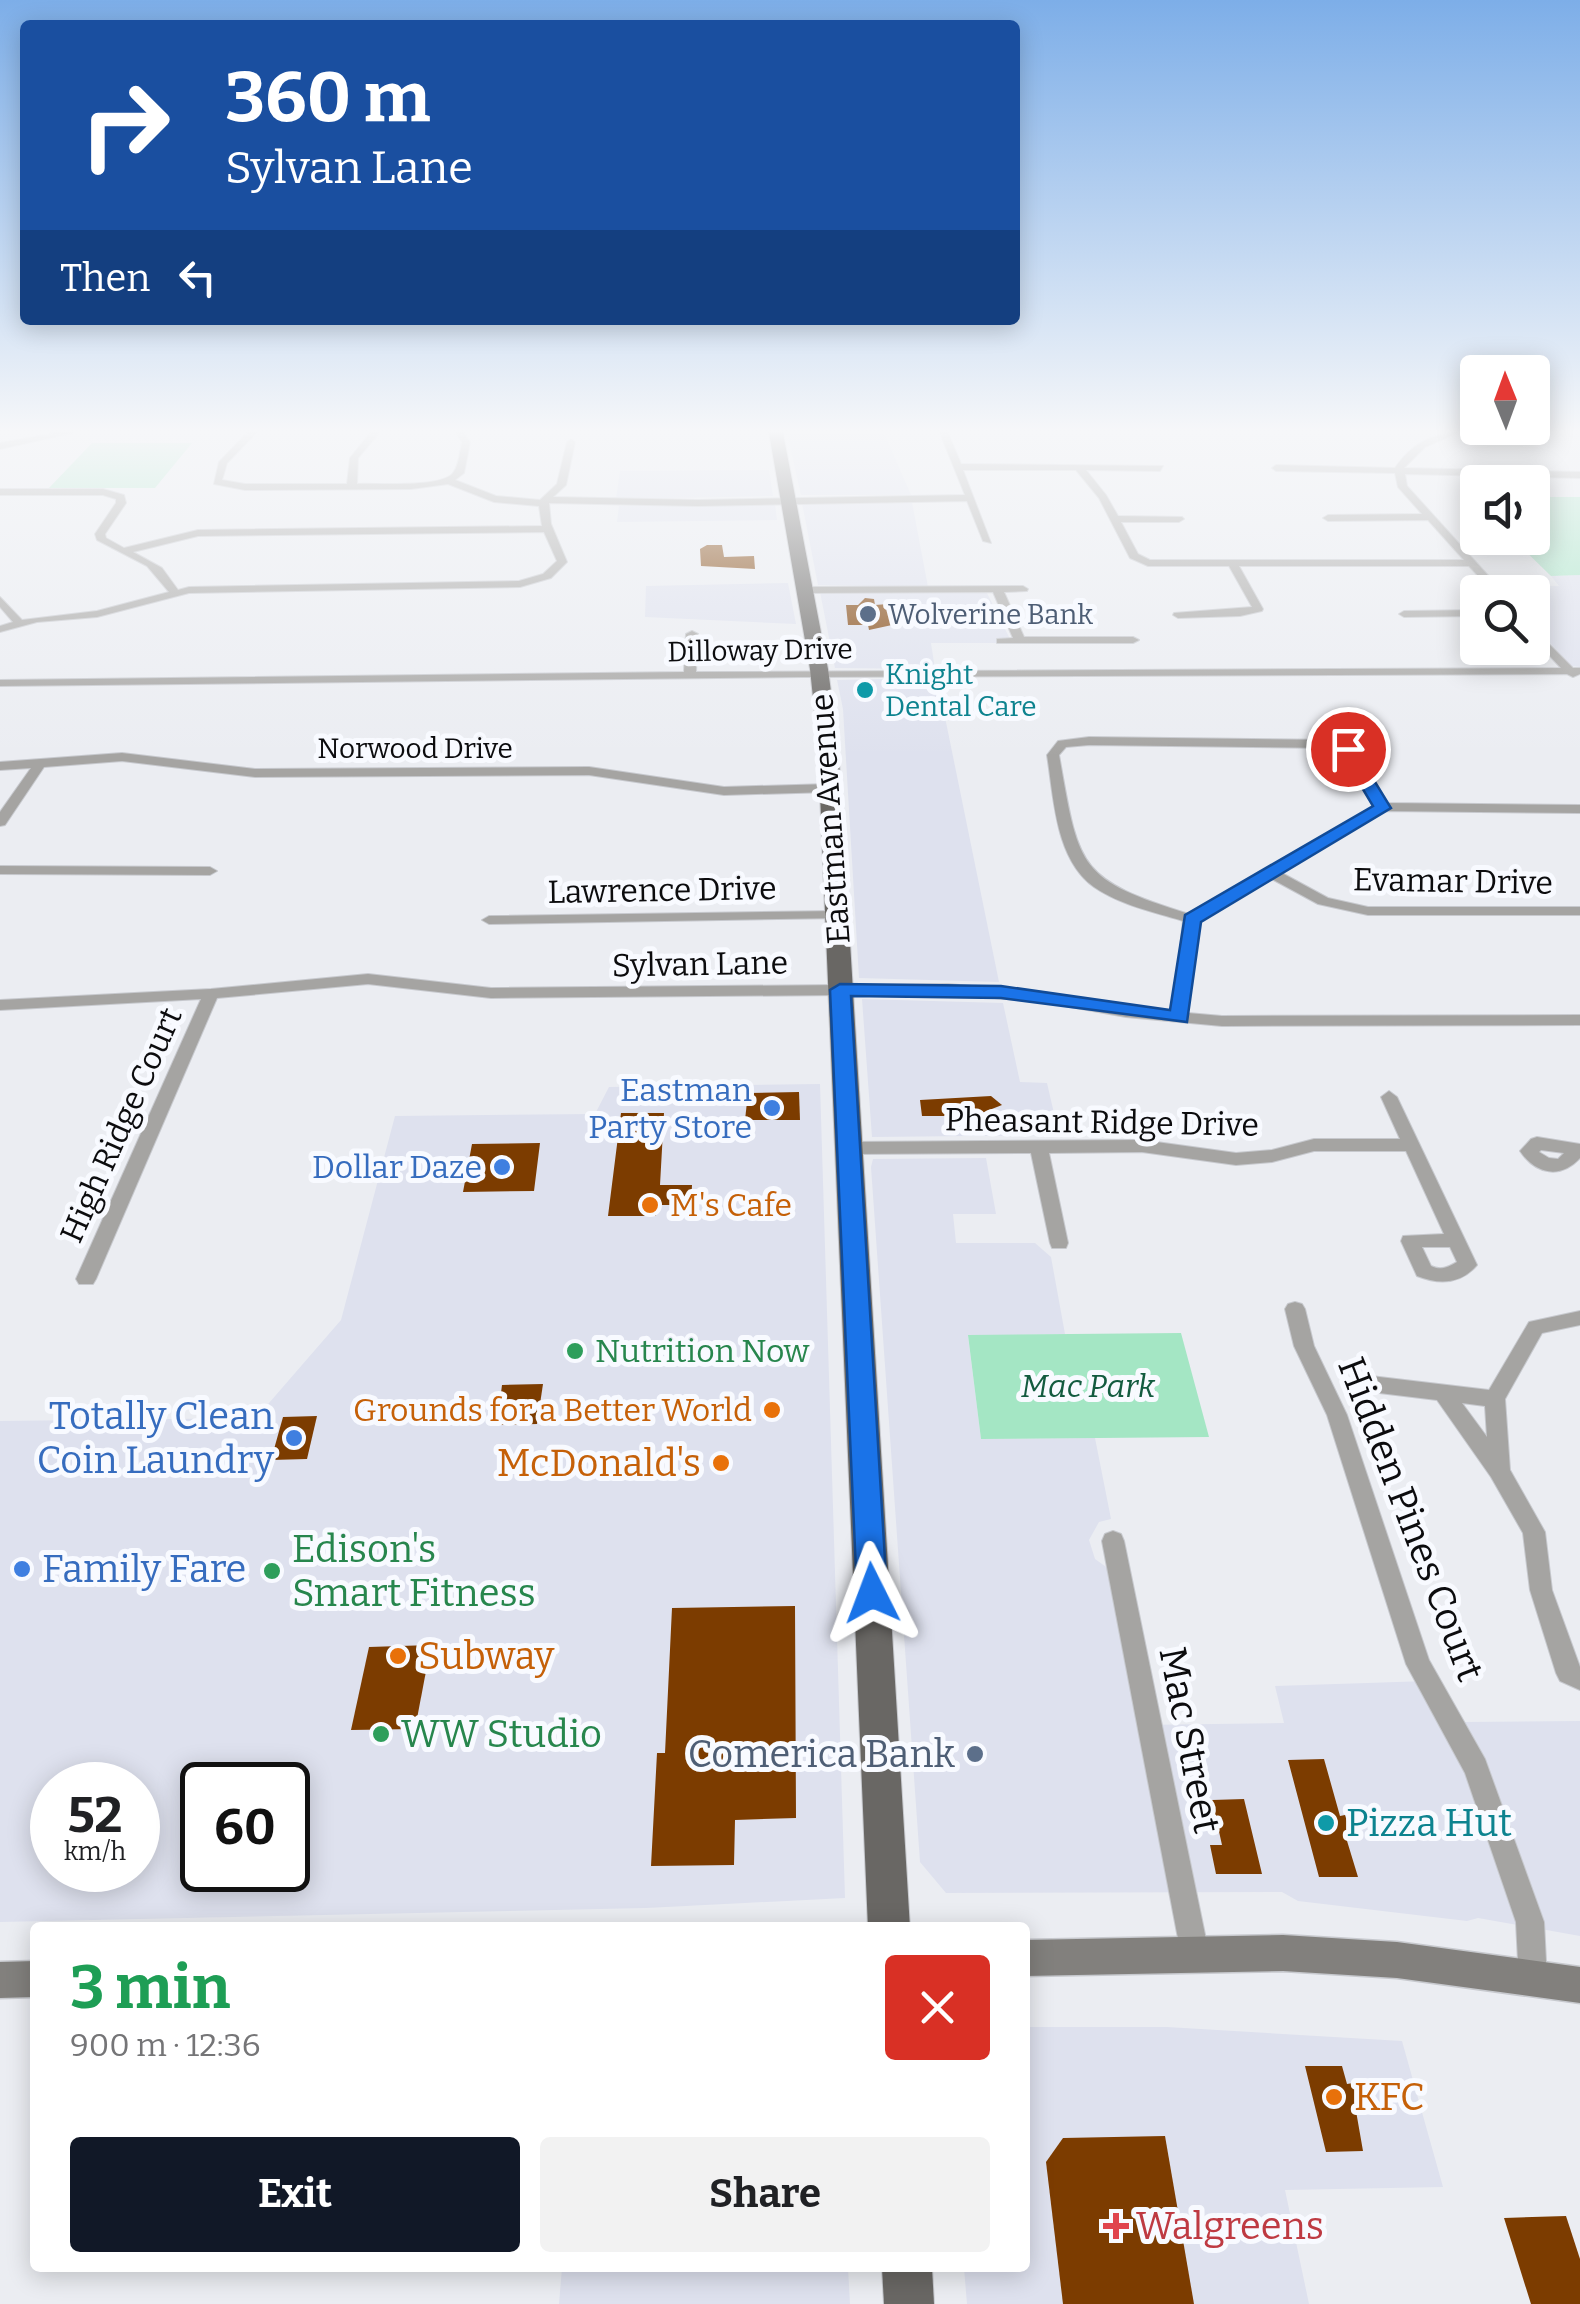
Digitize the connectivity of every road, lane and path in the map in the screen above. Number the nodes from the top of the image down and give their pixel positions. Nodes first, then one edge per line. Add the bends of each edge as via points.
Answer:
1 (103, 541) edge
2 (167, 541) edge
3 (552, 541) edge
4 (795, 541) edge
5 (1126, 541) edge
6 (1451, 541) edge
7 (127, 550) junction
8 (1471, 563) junction
9 (1233, 564) junction
10 (1482, 575) edge
11 (998, 589) junction
12 (1024, 589) dead end
13 (804, 590) junction
14 (174, 592) junction
15 (0, 600) edge
16 (1460, 613) edge
17 (1404, 614) dead end
18 (1178, 615) dead end
19 (19, 623) junction
20 (0, 628) edge
21 (692, 634) dead end
22 (1133, 640) dead end
23 (1001, 641) dead end
24 (1020, 641) junction
25 (1550, 647) edge
26 (1575, 671) edge
27 (820, 674) junction
28 (690, 676) junction
29 (1580, 682) edge
30 (0, 684) edge
31 (40, 765) junction
32 (0, 766) edge
33 (830, 788) junction
34 (1382, 808) junction
35 (1580, 809) edge
36 (0, 822) edge
37 (0, 870) edge
38 (210, 871) dead end
39 (1273, 874) junction
40 (1580, 911) edge
41 (836, 915) junction
42 (489, 920) dead end
43 (1192, 920) junction
44 (840, 990) junction
45 (211, 994) junction
46 (0, 1005) edge
47 (1180, 1018) junction
48 (1580, 1020) edge
49 (1390, 1097) dead end
50 (1412, 1144) junction
51 (1039, 1147) junction
52 (849, 1148) junction
53 (1456, 1240) dead end
54 (1059, 1243) dead end
55 (86, 1279) dead end
56 (1295, 1309) dead end
57 (1580, 1318) edge
58 (1371, 1384) dead end
59 (1443, 1393) junction
60 (1495, 1399) junction
61 (1499, 1472) junction
62 (1113, 1541) dead end
63 (1580, 1678) edge
64 (890, 1922) edge
65 (1194, 1954) junction
66 (1030, 1958) edge
67 (30, 1979) edge
68 (0, 1980) edge
69 (1533, 1981) junction
70 (1580, 1984) edge
71 (1580, 1999) edge
72 (907, 2272) edge
73 (908, 2304) edge

1 - 7 street
2 - 7 street
3 - 14 street via 562,562 555,571 487,587
4 - 13 main road, Eastman Avenue
5 - 9 street via 1141,562
6 - 8 street
7 - 14 street via 158,568
8 - 9 street
8 - 10 street
9 - 18 street via 1258,608
11 - 12 street
11 - 13 street
11 - 24 street
13 - 27 main road, Eastman Avenue
14 - 19 street via 96,614
15 - 19 street
16 - 17 street
19 - 20 street
21 - 28 street
22 - 24 street
23 - 24 street
25 - 26 street
26 - 27 street, Dilloway Drive
26 - 29 street
27 - 28 street, Dilloway Drive
27 - 33 main road, Eastman Avenue
28 - 30 street, Dilloway Drive
31 - 32 street, Norwood Drive
31 - 33 street, Norwood Drive via 122,756 256,774 589,771 724,791
31 - 36 street
33 - 41 main road, Eastman Avenue
34 - 35 street
34 - 39 street
34 - 43 street via 1354,756 1334,744 1062,744 1052,755 1082,873 1122,898
37 - 38 street
39 - 40 street, Evamar Drive via 1323,901 1368,911
39 - 43 street
41 - 42 street, Lawrence Drive
41 - 44 main road, Eastman Avenue
43 - 47 street
44 - 45 street, Sylvan Lane via 491,993 368,979
44 - 47 street, Sylvan Lane via 1001,992
44 - 52 main road, Eastman Avenue
45 - 46 street, Sylvan Lane
45 - 55 street, High Ridge Court
47 - 48 street, Sylvan Lane
49 - 50 street
50 - 51 street, Pheasant Ridge Drive via 1314,1145 1236,1159 1142,1146
50 - 53 street
51 - 52 street, Pheasant Ridge Drive
51 - 54 street
52 - 64 main road, Eastman Avenue
56 - 69 street, Hidden Pines Court via 1418,1664 1476,1768 1530,1922
57 - 60 street via 1536,1327
58 - 59 street
59 - 60 street
59 - 61 street
60 - 61 street
61 - 63 street via 1534,1532 1541,1590 1568,1672
62 - 65 street, Mac Street
65 - 66 main road
65 - 69 main road via 1397,1960
67 - 68 main road
69 - 70 main road
69 - 71 main road
72 - 73 main road

